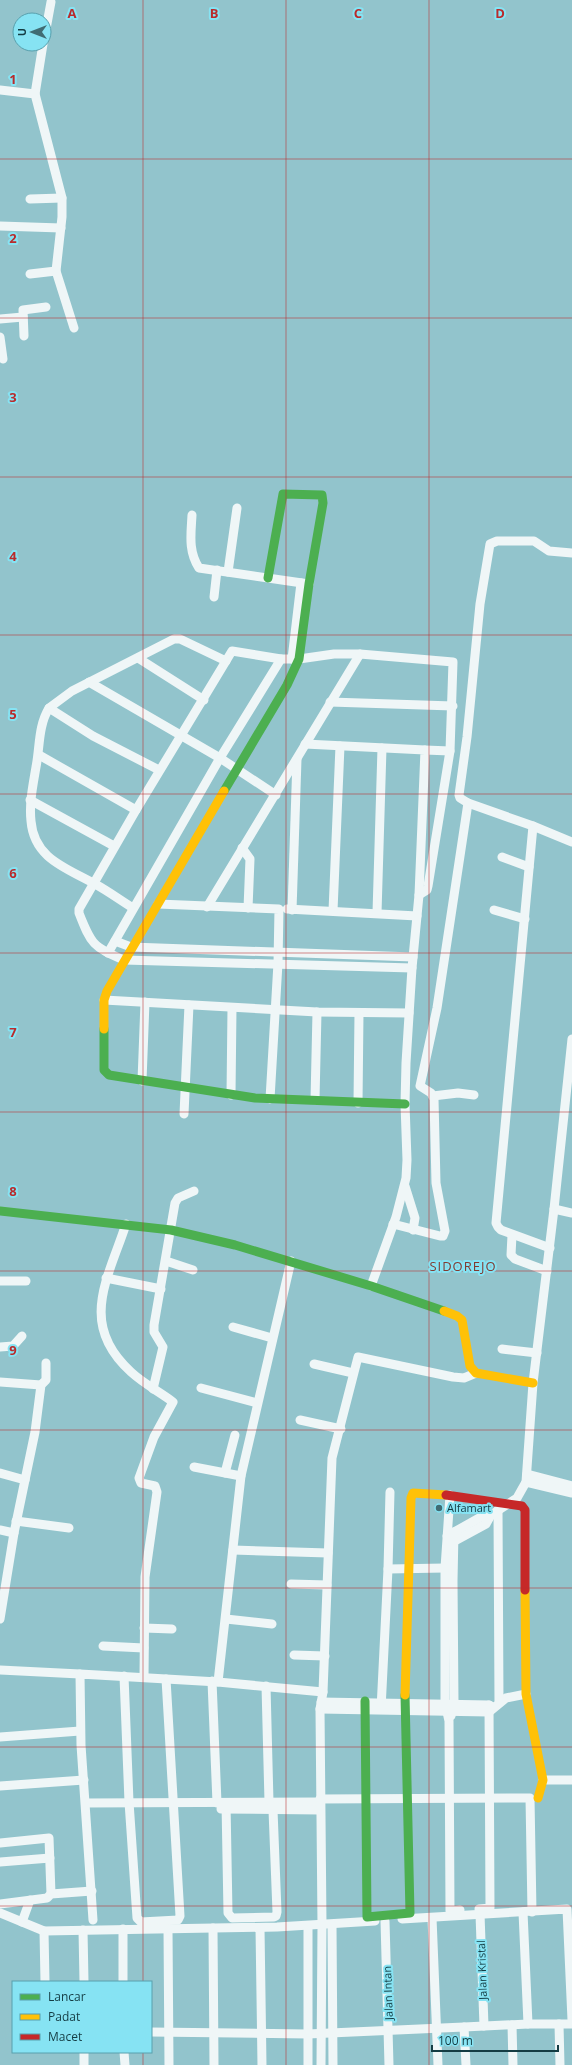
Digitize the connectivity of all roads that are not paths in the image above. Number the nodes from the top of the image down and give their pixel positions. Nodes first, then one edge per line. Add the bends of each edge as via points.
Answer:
1 (51, 2) dead end
2 (49, 12) edge
3 (42, 52) edge
4 (0, 90) edge
5 (35, 94) junction
6 (62, 198) junction
7 (30, 199) dead end
8 (0, 226) edge
9 (61, 228) junction
10 (56, 272) junction
11 (30, 274) dead end
12 (46, 307) dead end
13 (23, 317) junction
14 (0, 319) edge
15 (74, 328) dead end
16 (24, 336) dead end
17 (0, 337) edge
18 (3, 359) dead end
19 (237, 508) dead end
20 (192, 515) dead end
21 (572, 553) edge
22 (218, 570) junction
23 (228, 572) junction
24 (268, 578) junction
25 (305, 583) junction
26 (214, 598) dead end
27 (360, 654) junction
28 (138, 658) junction
29 (281, 659) junction
30 (295, 659) junction
31 (226, 661) junction
32 (89, 682) junction
33 (204, 700) junction
34 (330, 702) junction
35 (453, 706) junction
36 (49, 708) junction
37 (182, 735) junction
38 (304, 744) junction
39 (340, 746) junction
40 (382, 748) junction
41 (425, 750) junction
42 (450, 751) junction
43 (38, 755) junction
44 (220, 758) junction
45 (297, 758) junction
46 (237, 768) junction
47 (159, 770) junction
48 (276, 795) junction
49 (30, 800) junction
50 (468, 803) junction
51 (136, 810) junction
52 (533, 826) junction
53 (572, 842) edge
54 (114, 846) junction
55 (242, 848) junction
56 (502, 857) dead end
57 (529, 867) junction
58 (94, 883) junction
59 (419, 895) junction
60 (158, 904) junction
61 (208, 906) junction
62 (133, 908) junction
63 (248, 908) junction
64 (279, 909) junction
65 (292, 910) junction
66 (494, 910) dead end
67 (333, 911) junction
68 (376, 913) junction
69 (417, 916) junction
70 (525, 920) junction
71 (115, 941) junction
72 (131, 947) junction
73 (108, 953) junction
74 (279, 953) junction
75 (413, 957) junction
76 (124, 960) junction
77 (278, 963) junction
78 (412, 968) junction
79 (104, 1000) junction
80 (145, 1002) junction
81 (190, 1005) junction
82 (232, 1008) junction
83 (275, 1010) junction
84 (317, 1012) junction
85 (359, 1013) junction
86 (409, 1013) junction
87 (572, 1039) edge
88 (142, 1081) junction
89 (406, 1082) junction
90 (420, 1086) junction
91 (185, 1088) junction
92 (474, 1095) dead end
93 (231, 1096) junction
94 (433, 1096) junction
95 (270, 1098) junction
96 (315, 1100) junction
97 (358, 1103) junction
98 (404, 1104) junction
99 (184, 1114) dead end
100 (404, 1186) junction
101 (194, 1191) dead end
102 (554, 1209) junction
103 (0, 1211) edge
104 (572, 1213) edge
105 (123, 1223) junction
106 (393, 1224) junction
107 (171, 1230) junction
108 (413, 1230) junction
109 (512, 1234) junction
110 (550, 1248) junction
111 (291, 1261) junction
112 (166, 1262) junction
113 (193, 1270) dead end
114 (547, 1271) junction
115 (106, 1278) junction
116 (0, 1281) edge
117 (26, 1281) dead end
118 (371, 1286) junction
119 (160, 1289) junction
120 (233, 1327) dead end
121 (22, 1336) dead end
122 (272, 1338) junction
123 (0, 1347) edge
124 (502, 1349) dead end
125 (536, 1352) junction
126 (46, 1363) dead end
127 (314, 1364) dead end
128 (353, 1373) junction
129 (476, 1373) junction
130 (0, 1382) edge
131 (533, 1383) junction
132 (41, 1385) junction
133 (202, 1388) dead end
134 (153, 1389) junction
135 (257, 1403) junction
136 (300, 1420) dead end
137 (341, 1429) junction
138 (235, 1435) dead end
139 (194, 1467) dead end
140 (0, 1473) edge
141 (225, 1473) junction
142 (241, 1476) junction
143 (527, 1478) junction
144 (25, 1482) junction
145 (572, 1486) edge
146 (390, 1492) dead end
147 (572, 1493) edge
148 (450, 1495) junction
149 (506, 1504) junction
150 (494, 1513) junction
151 (16, 1521) junction
152 (69, 1528) dead end
153 (0, 1530) edge
154 (14, 1533) junction
155 (450, 1539) junction
156 (232, 1550) junction
157 (328, 1553) junction
158 (445, 1568) junction
159 (388, 1569) junction
160 (410, 1569) junction
161 (449, 1581) junction
162 (291, 1584) dead end
163 (327, 1585) junction
164 (0, 1619) edge
165 (226, 1619) junction
166 (272, 1624) dead end
167 (144, 1628) junction
168 (172, 1629) dead end
169 (103, 1646) dead end
170 (144, 1648) junction
171 (294, 1655) dead end
172 (325, 1656) junction
173 (0, 1670) edge
174 (80, 1674) junction
175 (124, 1676) junction
176 (144, 1677) junction
177 (166, 1678) junction
178 (215, 1681) junction
179 (266, 1686) junction
180 (323, 1692) junction
181 (526, 1694) junction
182 (365, 1705) junction
183 (321, 1706) junction
184 (382, 1706) junction
185 (404, 1706) junction
186 (450, 1707) junction
187 (493, 1707) junction
188 (80, 1731) junction
189 (0, 1737) edge
190 (84, 1780) junction
191 (542, 1780) junction
192 (572, 1780) edge
193 (0, 1786) edge
194 (450, 1798) junction
195 (490, 1798) junction
196 (538, 1798) dead end
197 (366, 1799) junction
198 (406, 1799) junction
199 (320, 1804) junction
200 (86, 1805) junction
201 (129, 1805) junction
202 (223, 1805) junction
203 (173, 1806) junction
204 (271, 1806) junction
205 (0, 1843) edge
206 (50, 1858) junction
207 (0, 1862) edge
208 (92, 1891) junction
209 (51, 1894) junction
210 (30, 1900) junction
211 (0, 1904) edge
212 (570, 1909) edge
213 (0, 1912) edge
214 (528, 1912) junction
215 (480, 1914) junction
216 (432, 1918) junction
217 (93, 1920) dead end
218 (385, 1921) junction
219 (22, 1922) junction
220 (332, 1925) junction
221 (308, 1926) junction
222 (322, 1926) junction
223 (213, 1928) junction
224 (260, 1928) junction
225 (168, 1929) junction
226 (83, 1930) junction
227 (123, 1930) junction
228 (44, 1931) junction
229 (45, 1981) edge
230 (84, 1981) edge
231 (123, 1981) edge
232 (572, 2020) edge
233 (528, 2024) junction
234 (558, 2024) junction
235 (572, 2024) edge
236 (512, 2025) junction
237 (484, 2026) junction
238 (464, 2027) junction
239 (436, 2028) junction
240 (389, 2030) junction
241 (152, 2032) edge
242 (168, 2032) junction
243 (333, 2033) junction
244 (213, 2034) junction
245 (262, 2034) junction
246 (308, 2034) junction
247 (321, 2034) junction
248 (84, 2053) edge
249 (124, 2053) edge
250 (84, 2065) edge
251 (124, 2065) edge
252 (169, 2065) edge
253 (214, 2065) edge
254 (262, 2065) edge
255 (308, 2065) edge
256 (321, 2065) edge
257 (334, 2065) edge
258 (389, 2065) edge
259 (438, 2065) edge
260 (466, 2065) edge
261 (513, 2065) edge
262 (560, 2065) edge

1 - 2 street
3 - 5 street
4 - 5 street
5 - 6 street
6 - 7 street
6 - 9 street
8 - 9 street
9 - 10 street
10 - 11 street
10 - 15 street
12 - 13 street via 25,309
13 - 14 street
13 - 16 street
17 - 18 street
19 - 23 street
20 - 22 street via 190,542 197,566 201,569
21 - 50 street via 549,551 534,541 497,541 490,544 480,604 460,790 460,798
22 - 23 street
22 - 26 street
23 - 24 street
24 - 25 street
24 - 25 street via 283,494 320,494 323,503
25 - 30 street
27 - 30 street
27 - 34 street
27 - 35 street via 452,661
28 - 31 street via 178,638
28 - 32 street
28 - 33 street
29 - 30 street
29 - 31 street via 235,651 231,652
29 - 44 street
30 - 46 street via 274,710
31 - 33 street
32 - 36 street
32 - 37 street
33 - 37 street
34 - 35 street
34 - 38 street
35 - 42 street
36 - 43 street via 41,725
36 - 47 street via 93,736
37 - 44 street
37 - 47 street
38 - 39 street
38 - 45 street
39 - 40 street
39 - 67 street
40 - 41 street
40 - 68 street
41 - 42 street
41 - 59 street
42 - 59 street via 428,886 427,890
43 - 49 street
43 - 51 street
44 - 46 street
44 - 62 street
45 - 48 street
45 - 65 street
46 - 48 street
46 - 60 street
47 - 51 street
48 - 55 street
49 - 54 street
49 - 58 street via 32,828 48,858
50 - 52 street
50 - 90 street via 437,1008
51 - 54 street
52 - 53 street
52 - 57 street
54 - 58 street
55 - 61 street
55 - 63 street via 250,859
56 - 57 street
57 - 70 street
58 - 62 street
58 - 73 street via 78,913 91,941
59 - 69 street
60 - 61 street
60 - 72 street
61 - 63 street
62 - 71 street
63 - 64 street
64 - 65 street
64 - 74 street
65 - 67 street
66 - 70 street
67 - 68 street
68 - 69 street
69 - 75 street
70 - 109 street via 496,1223 498,1227
71 - 72 street
71 - 73 street
72 - 74 street
72 - 76 street
73 - 76 street
74 - 75 street
74 - 77 street
75 - 78 street
76 - 77 street
76 - 79 street
77 - 78 street
77 - 83 street
78 - 86 street
79 - 80 street
79 - 88 street via 104,1070 109,1075
80 - 81 street
80 - 88 street
81 - 82 street
81 - 91 street
82 - 83 street
82 - 93 street
83 - 84 street
83 - 95 street
84 - 85 street
84 - 96 street
85 - 86 street
85 - 97 street
86 - 89 street
87 - 102 street
88 - 91 street
89 - 90 street
89 - 98 street
90 - 94 street
91 - 93 street
91 - 99 street
92 - 94 street via 458,1093
93 - 95 street
94 - 108 street via 436,1183 445,1231 443,1236 440,1236
95 - 96 street
96 - 97 street
97 - 98 street
98 - 100 street via 407,1160
100 - 106 street
100 - 108 street via 415,1218
101 - 107 street via 178,1198
102 - 104 street
102 - 110 street
103 - 105 street
105 - 107 street
105 - 115 street
106 - 108 street
106 - 118 street
107 - 111 street via 235,1244
107 - 112 street
109 - 110 street
109 - 114 street via 511,1255 514,1259
110 - 114 street
111 - 118 street
111 - 122 street
112 - 113 street
112 - 119 street
114 - 125 street
115 - 119 street
115 - 134 street via 99,1311 107,1341 115,1355 131,1372
116 - 117 street
118 - 129 street via 462,1320 470,1366
119 - 134 street via 154,1332 163,1347
120 - 122 street
121 - 123 street via 13,1346
122 - 135 street
124 - 125 street
125 - 131 street
126 - 132 street via 46,1380
127 - 128 street
128 - 129 street via 358,1357 453,1377 464,1378
128 - 137 street
129 - 131 street
130 - 132 street
131 - 143 street
132 - 144 street
133 - 135 street
134 - 167 street via 174,1402 154,1437 139,1478 141,1483 155,1486 157,1492 145,1577
135 - 142 street
136 - 137 street
137 - 157 street via 331,1461
138 - 141 street
139 - 141 street
140 - 144 street
141 - 142 street
142 - 156 street
143 - 145 street
143 - 147 street
143 - 149 street via 520,1494
144 - 151 street
146 - 159 street
148 - 149 street
148 - 155 street
148 - 160 street via 413,1493
149 - 150 street
149 - 181 street via 522,1506 525,1510
150 - 155 street via 488,1523 475,1525
150 - 187 street
151 - 152 street
151 - 154 street
153 - 154 street
154 - 164 street
155 - 158 street
155 - 161 street
156 - 157 street
156 - 165 street
157 - 163 street
158 - 160 street
158 - 161 street
159 - 160 street
159 - 184 street
160 - 185 street
161 - 186 street
162 - 163 street
163 - 172 street
165 - 166 street
165 - 178 street
167 - 168 street
167 - 170 street
169 - 170 street
170 - 176 street
171 - 172 street
172 - 180 street
173 - 174 street
174 - 175 street
174 - 188 street
175 - 176 street
175 - 201 street
176 - 177 street
177 - 178 street
177 - 203 street
178 - 179 street
178 - 202 street
179 - 180 street
179 - 204 street
180 - 183 street
181 - 187 street via 506,1698
181 - 191 street via 540,1758
182 - 183 street
182 - 184 street
182 - 197 street
183 - 199 street
184 - 185 street
185 - 186 street
185 - 198 street
186 - 187 street
186 - 194 street
187 - 195 street
188 - 189 street
188 - 190 street
190 - 193 street
190 - 200 street
191 - 192 street
191 - 196 street
194 - 195 street
194 - 195 street via 450,1911 490,1908
194 - 198 street
195 - 214 street via 530,1800
197 - 198 street
197 - 198 street via 367,1917 410,1913
197 - 199 street
199 - 204 street
199 - 222 street
200 - 201 street
200 - 208 street
201 - 203 street
201 - 203 street via 137,1918 141,1922 173,1921 178,1920 180,1916
202 - 203 street
202 - 204 street
202 - 204 street via 228,1914 232,1918 276,1916
205 - 206 street via 49,1838
206 - 207 street
206 - 209 street
208 - 209 street
208 - 217 street
209 - 210 street via 47,1898
210 - 211 street
210 - 219 street
212 - 214 street
212 - 232 street
213 - 219 street
214 - 215 street
214 - 233 street
215 - 216 street
215 - 237 street, Jalan Kristal
216 - 218 street
216 - 239 street
218 - 220 street
218 - 240 street, Jalan Intan
219 - 228 street
220 - 222 street
220 - 243 street
221 - 222 street
221 - 224 street
221 - 246 street
222 - 247 street
223 - 224 street
223 - 225 street
223 - 244 street
224 - 245 street
225 - 227 street
225 - 242 street
226 - 227 street
226 - 228 street
226 - 230 street
227 - 231 street
228 - 229 street
233 - 234 street
233 - 236 street
234 - 235 street
234 - 262 street
236 - 237 street
236 - 261 street
237 - 238 street
238 - 239 street
238 - 260 street
239 - 240 street
239 - 259 street
240 - 243 street
240 - 258 street, Jalan Intan
241 - 242 street
242 - 244 street
242 - 252 street
243 - 247 street
243 - 257 street
244 - 245 street
244 - 253 street
245 - 246 street
245 - 254 street
246 - 247 street
246 - 255 street
247 - 256 street
248 - 250 street
249 - 251 street

